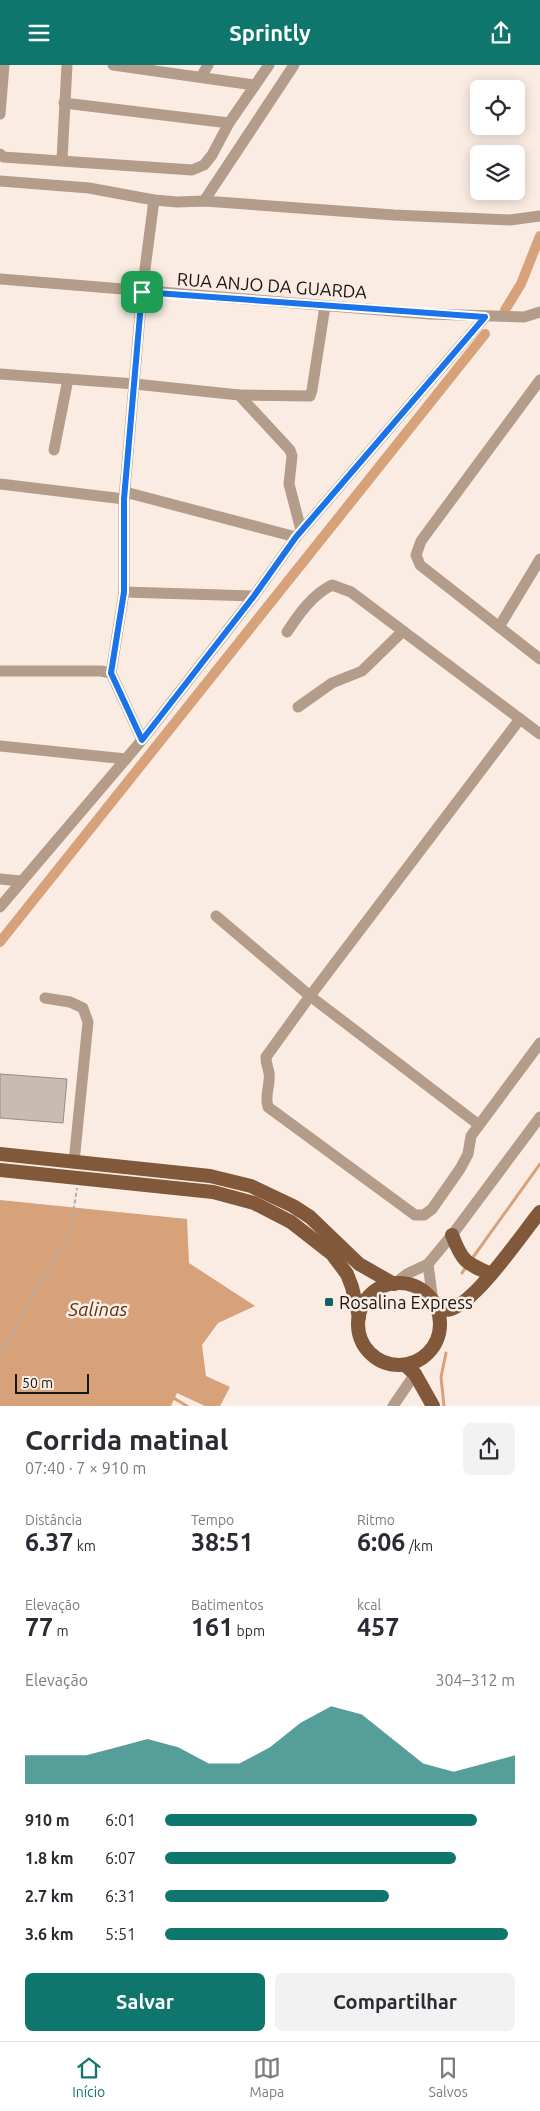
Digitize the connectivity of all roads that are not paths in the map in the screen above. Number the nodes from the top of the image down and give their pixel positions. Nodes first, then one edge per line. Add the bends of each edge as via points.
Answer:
1 (4, 65) edge
2 (67, 65) edge
3 (114, 65) edge
4 (208, 65) edge
5 (269, 65) edge
6 (294, 65) edge
7 (200, 77) junction
8 (254, 85) junction
9 (64, 103) junction
10 (0, 114) edge
11 (229, 123) junction
12 (0, 154) edge
13 (62, 160) junction
14 (0, 181) edge
15 (154, 199) junction
16 (204, 201) junction
17 (540, 216) edge
18 (0, 279) edge
19 (142, 292) junction
20 (324, 306) junction
21 (540, 311) edge
22 (485, 317) junction
23 (0, 374) edge
24 (68, 379) junction
25 (540, 380) edge
26 (135, 384) junction
27 (238, 395) junction
28 (54, 450) dead end
29 (0, 484) edge
30 (124, 495) junction
31 (299, 534) junction
32 (540, 559) edge
33 (124, 592) junction
34 (254, 596) junction
35 (499, 627) junction
36 (404, 631) junction
37 (287, 632) dead end
38 (540, 659) edge
39 (0, 671) edge
40 (111, 673) junction
41 (298, 707) dead end
42 (520, 719) junction
43 (540, 734) edge
44 (142, 740) junction
45 (0, 746) edge
46 (126, 759) junction
47 (0, 879) edge
48 (21, 881) junction
49 (0, 907) edge
50 (216, 916) dead end
51 (310, 996) junction
52 (45, 998) dead end
53 (540, 1043) edge
54 (540, 1117) edge
55 (479, 1125) junction
56 (0, 1154) edge
57 (74, 1161) junction
58 (0, 1170) edge
59 (540, 1212) edge
60 (452, 1235) junction
61 (428, 1264) junction
62 (491, 1275) junction
63 (394, 1284) junction
64 (435, 1304) junction
65 (358, 1317) junction
66 (410, 1369) junction
67 (393, 1406) edge
68 (433, 1406) edge

1 - 10 street
2 - 9 street
3 - 7 street
4 - 7 street
5 - 8 street
6 - 16 street
7 - 8 street
8 - 11 street
9 - 11 street
9 - 13 street
11 - 13 street via 212,155 204,165 192,170
12 - 13 street via 3,157
14 - 15 street via 89,188
15 - 16 street
15 - 19 street
16 - 17 street via 394,215 510,220
18 - 19 street, RUA ANJO DA GUARDA
19 - 20 street, RUA ANJO DA GUARDA
19 - 26 street
20 - 22 street, RUA ANJO DA GUARDA
20 - 27 street via 310,396
21 - 22 street, RUA ANJO DA GUARDA via 524,317
22 - 31 street
23 - 24 street
24 - 26 street
24 - 28 street
25 - 35 street via 421,541 416,555 420,565
26 - 27 street
26 - 30 street
27 - 31 street via 290,450 289,484
29 - 30 street
30 - 31 street
30 - 33 street
31 - 34 street
32 - 35 street
33 - 34 street
33 - 40 street
34 - 44 street
35 - 38 street
36 - 37 street via 350,592 332,585 321,590
36 - 41 street via 362,671 332,683
36 - 42 street
39 - 40 street
40 - 44 street
42 - 43 street
42 - 51 street
44 - 46 street
45 - 46 street
46 - 48 street
47 - 48 street
48 - 49 street
50 - 51 street
51 - 55 street
51 - 55 street via 266,1057 268,1107 415,1215 424,1215 432,1209 460,1169 468,1154 471,1136
52 - 57 street via 83,1008 88,1022
53 - 55 street
54 - 60 street
56 - 57 main road
57 - 63 main road via 210,1176 251,1186 310,1217 359,1263
58 - 65 main road via 213,1192 273,1212 306,1233 342,1265 352,1287
59 - 62 main road
60 - 61 street
60 - 62 main road via 460,1256
61 - 63 street via 406,1274
61 - 64 street
62 - 64 main road via 474,1294 451,1309 442,1309
63 - 64 main road via 412,1286
63 - 65 main road via 371,1295
64 - 66 main road via 439,1328 433,1347
65 - 66 main road via 360,1338 369,1352 383,1362
66 - 67 street
66 - 68 main road

